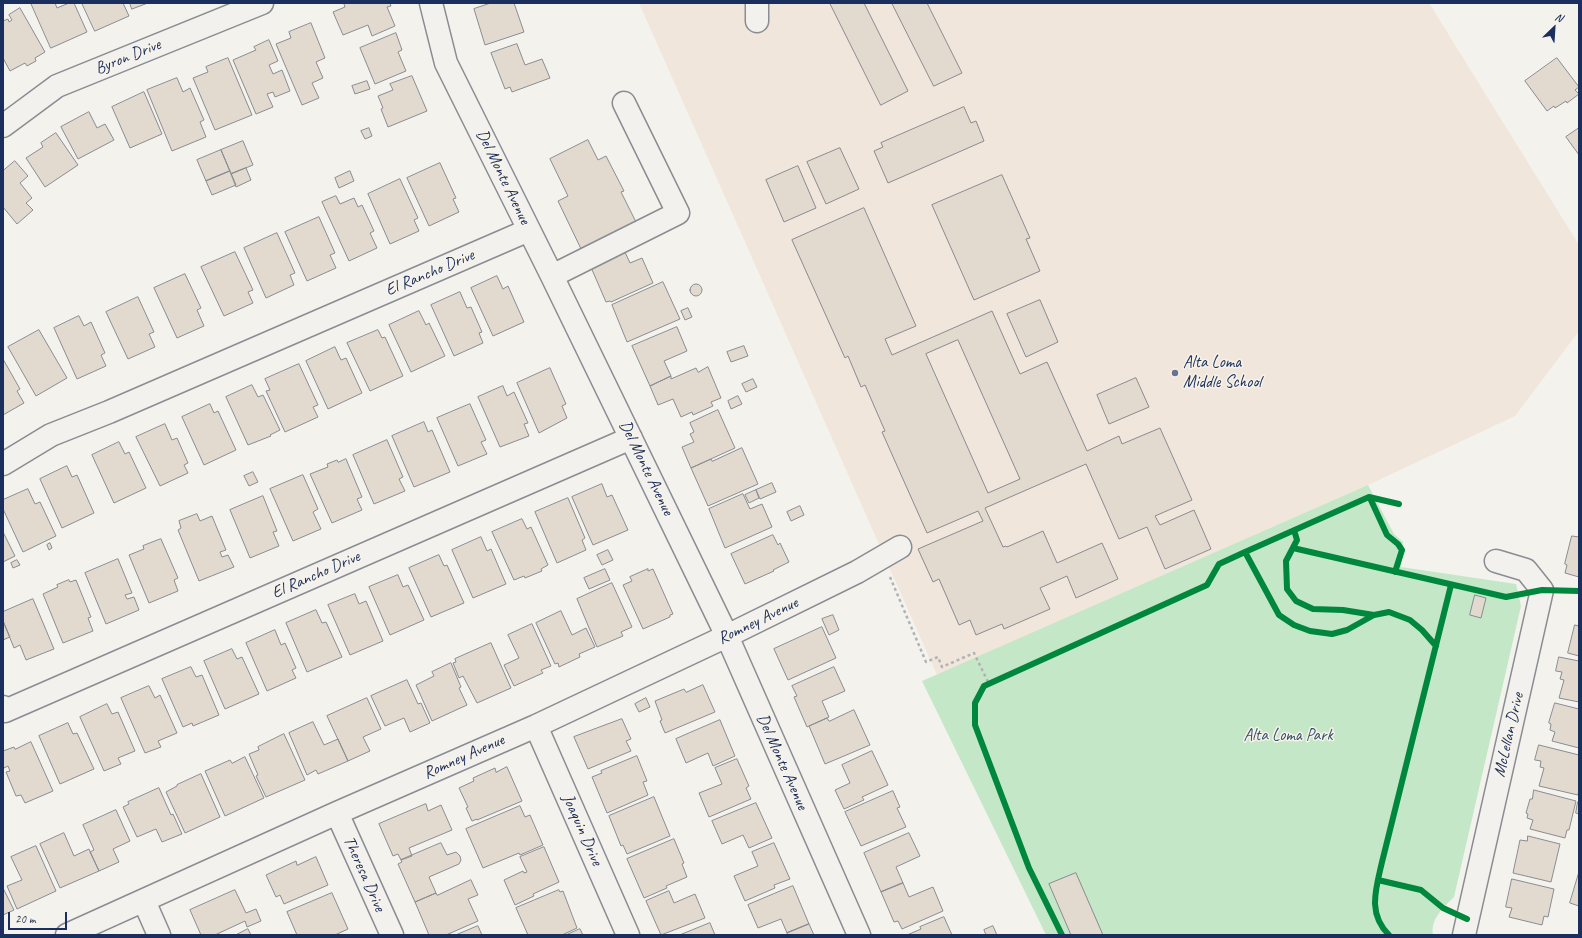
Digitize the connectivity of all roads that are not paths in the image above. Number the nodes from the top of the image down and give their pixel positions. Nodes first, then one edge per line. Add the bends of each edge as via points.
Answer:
1 (262, 3) edge
2 (431, 3) edge
3 (624, 103) dead end
4 (3, 126) edge
5 (529, 230) junction
6 (552, 276) junction
7 (631, 438) junction
8 (3, 464) edge
9 (900, 547) dead end
10 (1496, 561) dead end
11 (727, 636) junction
12 (3, 707) edge
13 (536, 726) junction
14 (337, 813) junction
15 (144, 901) junction
16 (67, 935) edge
17 (159, 935) edge
18 (392, 935) edge
19 (628, 935) edge
20 (858, 935) edge
21 (1464, 935) edge

1 - 4 street, Byron Drive via 57,86
2 - 5 street, Del Monte Avenue via 446,63
3 - 6 street via 678,213
5 - 6 street, Del Monte Avenue
5 - 8 street, El Rancho Drive via 51,435
6 - 7 street, Del Monte Avenue
7 - 11 street, Del Monte Avenue
7 - 12 street, El Rancho Drive via 5,711
9 - 11 street, Romney Avenue via 857,572
10 - 21 street, McLellan Drive via 1526,570 1542,590
11 - 13 street, Romney Avenue
11 - 20 street, Del Monte Avenue
13 - 14 street, Romney Avenue
13 - 19 street, Joaquin Drive
14 - 15 street, Romney Avenue
14 - 18 street, Theresa Drive
15 - 16 street, Romney Avenue
15 - 17 street

